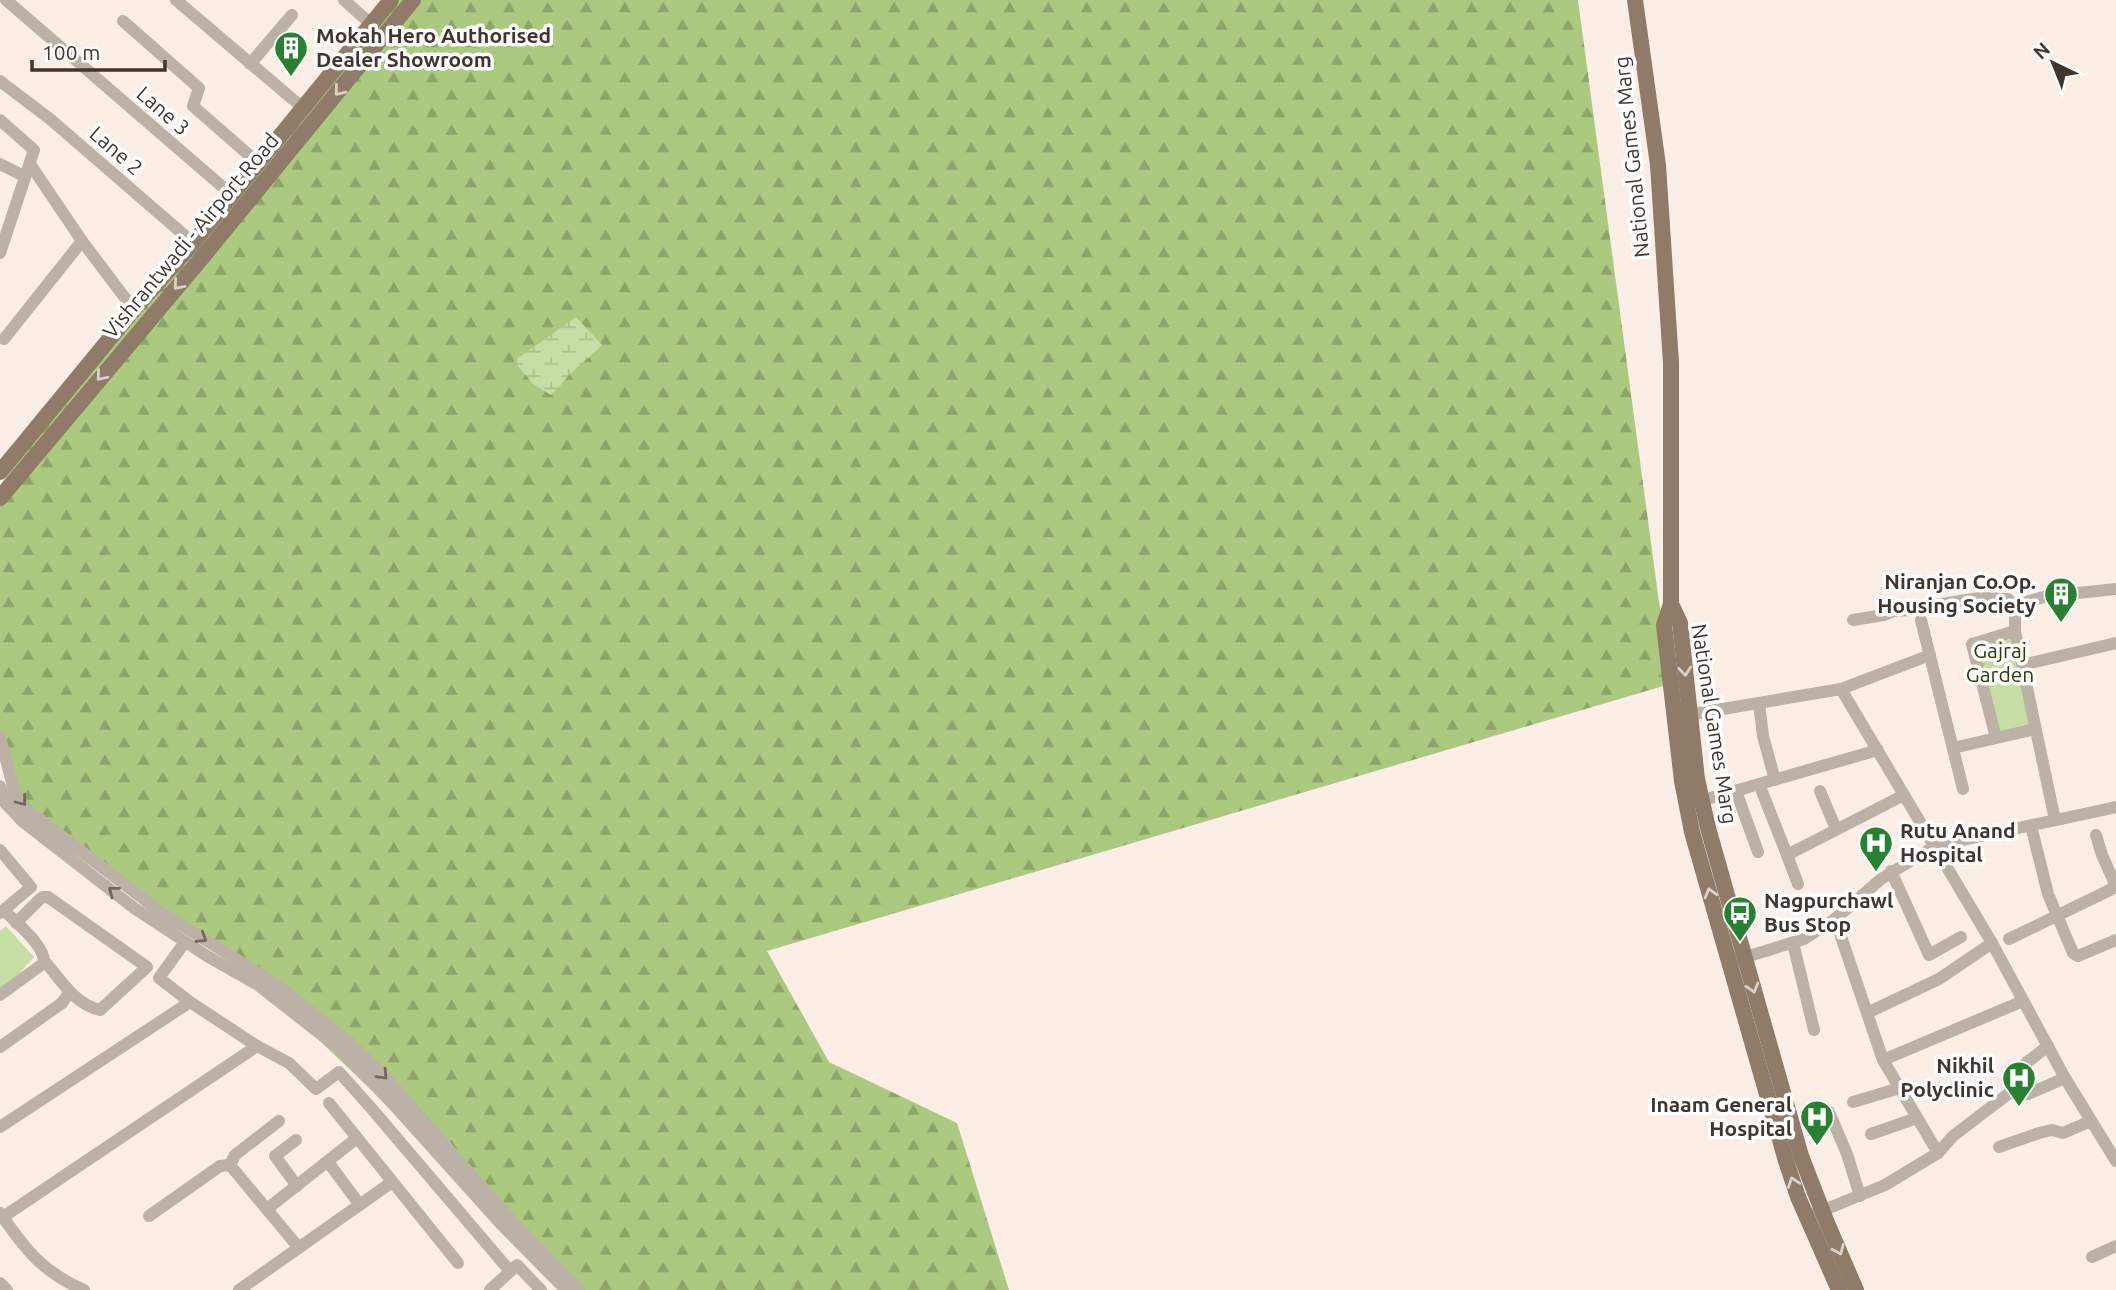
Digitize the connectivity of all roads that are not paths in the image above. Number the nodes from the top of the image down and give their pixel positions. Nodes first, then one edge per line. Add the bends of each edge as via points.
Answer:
1 (6, 0) edge
2 (177, 0) edge
3 (344, 0) edge
4 (391, 0) edge
5 (413, 0) edge
6 (1636, 0) edge
7 (292, 15) dead end
8 (122, 22) dead end
9 (371, 23) junction
10 (250, 64) junction
11 (0, 81) edge
12 (303, 108) junction
13 (0, 120) edge
14 (258, 163) junction
15 (0, 164) edge
16 (27, 170) junction
17 (232, 195) junction
18 (82, 241) junction
19 (199, 248) junction
20 (0, 253) edge
21 (135, 308) junction
22 (4, 339) dead end
23 (0, 472) edge
24 (0, 498) edge
25 (2116, 589) edge
26 (2015, 604) junction
27 (1853, 620) dead end
28 (1921, 620) dead end
29 (2015, 631) junction
30 (2116, 643) edge
31 (1930, 655) junction
32 (2022, 665) junction
33 (1841, 689) junction
34 (1759, 703) junction
35 (1682, 716) junction
36 (2035, 729) junction
37 (0, 737) edge
38 (1996, 738) junction
39 (1953, 748) junction
40 (1878, 750) junction
41 (1775, 780) junction
42 (1759, 784) junction
43 (0, 786) edge
44 (1963, 789) dead end
45 (1736, 791) junction
46 (1820, 791) dead end
47 (1904, 795) junction
48 (1694, 803) junction
49 (2116, 807) edge
50 (2055, 820) junction
51 (2031, 826) junction
52 (1836, 830) junction
53 (2096, 835) dead end
54 (1935, 846) junction
55 (0, 850) edge
56 (1758, 852) dead end
57 (1787, 855) junction
58 (1891, 872) junction
59 (1798, 884) dead end
60 (2116, 886) edge
61 (2, 911) edge
62 (2057, 915) junction
63 (1835, 919) junction
64 (16, 923) junction
65 (1961, 937) dead end
66 (2009, 939) dead end
67 (2116, 940) edge
68 (185, 942) junction
69 (1793, 943) junction
70 (1992, 943) junction
71 (1937, 950) junction
72 (1737, 960) junction
73 (44, 963) junction
74 (1946, 975) junction
75 (69, 993) junction
76 (0, 995) edge
77 (2023, 1001) junction
78 (190, 1002) junction
79 (1867, 1013) junction
80 (1814, 1030) dead end
81 (257, 1046) junction
82 (2049, 1046) junction
83 (0, 1047) edge
84 (1883, 1060) junction
85 (2065, 1078) junction
86 (1900, 1087) junction
87 (2012, 1091) junction
88 (1853, 1102) dead end
89 (329, 1103) dead end
90 (1829, 1112) dead end
91 (1917, 1118) junction
92 (279, 1121) dead end
93 (2091, 1121) junction
94 (0, 1127) edge
95 (1871, 1135) dead end
96 (356, 1138) junction
97 (296, 1140) dead end
98 (1999, 1147) dead end
99 (1938, 1153) junction
100 (2116, 1161) edge
101 (328, 1162) junction
102 (230, 1165) junction
103 (392, 1182) junction
104 (297, 1186) junction
105 (1860, 1196) junction
106 (360, 1205) junction
107 (267, 1209) junction
108 (1814, 1214) junction
109 (1, 1215) edge
110 (149, 1216) dead end
111 (2116, 1246) edge
112 (299, 1248) junction
113 (2092, 1256) dead end
114 (458, 1263) dead end
115 (509, 1270) junction
116 (0, 1283) edge
117 (495, 1288) edge
118 (7, 1290) edge
119 (84, 1290) edge
120 (241, 1290) edge
121 (541, 1290) edge
122 (566, 1290) edge
123 (579, 1290) edge
124 (1839, 1290) edge
125 (1856, 1290) edge

1 - 17 street, Lane 3
2 - 10 street
3 - 9 street
4 - 9 main road, Vishrantwadi - Airport Road
5 -> 19 main road, Vishrantwadi - Airport Road
6 - 35 main road, National Games Marg via 1658,165 1671,363 1671,604 1679,623
7 - 10 street
8 - 14 street via 200,88 193,106
9 - 12 main road, Vishrantwadi - Airport Road
10 - 12 street
11 - 19 street, Lane 2
12 - 14 main road, Vishrantwadi - Airport Road
13 - 16 street via 34,150
14 - 17 main road, Vishrantwadi - Airport Road
15 - 16 street
16 - 18 street
16 - 20 street
17 - 19 main road, Vishrantwadi - Airport Road
18 - 21 street
18 - 22 street
19 - 21 main road, Vishrantwadi - Airport Road
19 -> 24 main road, Vishrantwadi - Airport Road
21 - 23 main road, Vishrantwadi - Airport Road
25 - 26 street via 2062,592
26 - 27 street via 2008,599 1980,598
26 - 29 street
28 - 31 street
29 - 32 street
29 - 38 street via 1972,644
30 - 32 street
31 - 33 street
31 - 39 street
32 - 36 street
33 - 34 street
33 - 40 street
34 - 35 street
34 - 41 street
35 - 48 main road, National Games Marg
36 - 38 street
36 - 50 street
37 -> 123 street via 15,794 25,808 159,911 276,984 342,1037 384,1076
38 - 39 street
39 - 44 street
40 - 41 street
40 - 47 street
41 - 42 street
42 - 45 street
42 - 57 street
68 -> 43 street via 22,821 6,804
45 - 48 street
45 - 56 street
46 - 52 street
47 - 52 street
47 - 54 street
48 - 72 main road, National Games Marg
49 - 50 street
50 - 51 street
51 - 54 street
51 - 62 street
52 - 57 street
53 - 60 street
54 - 58 street
54 - 70 street
55 - 61 street via 31,887
57 - 59 street
58 - 63 street
58 - 71 street via 1929,955
60 - 62 street
61 - 64 street
62 - 66 street
62 - 67 street via 2078,956
63 - 69 street
63 - 79 street
64 - 73 street via 38,945
64 - 75 street via 48,897 146,967 100,1010
65 - 71 street
68 - 78 street via 159,978
68 - 122 street via 258,985 341,1050
69 - 72 street
69 - 80 street
70 - 74 street
70 - 77 street
71 - 74 street
72 - 108 main road, National Games Marg via 1801,1156
73 - 75 street
73 - 76 street
74 - 79 street
75 - 83 street via 62,1003
77 - 82 street
77 - 84 street
78 - 81 street
78 - 94 street
79 - 84 street
81 - 109 street
81 - 115 street via 289,1063 316,1089 339,1072 344,1076
82 - 85 street
82 - 87 street via 2026,1063
84 - 86 street
85 - 87 street via 2028,1094
85 - 93 street
86 - 88 street
86 - 91 street
87 - 99 street
89 - 96 street
90 - 105 street
91 - 95 street
91 - 99 street
92 - 102 street via 235,1154
93 - 98 street via 2063,1133 2052,1130
93 - 100 street
96 - 101 street
96 - 103 street
97 - 104 street via 275,1156
99 - 105 street
101 - 104 street
101 - 106 street
102 - 107 street
102 - 110 street via 220,1166
103 - 106 street
103 - 114 street
104 - 107 street
105 - 108 street
106 - 112 street
107 - 112 street
108 - 124 main road, National Games Marg
108 -> 125 main road, National Games Marg
109 - 119 street via 27,1251 54,1276
111 - 113 street
112 - 120 street
115 - 117 street
115 - 121 street via 519,1266
116 - 118 street

